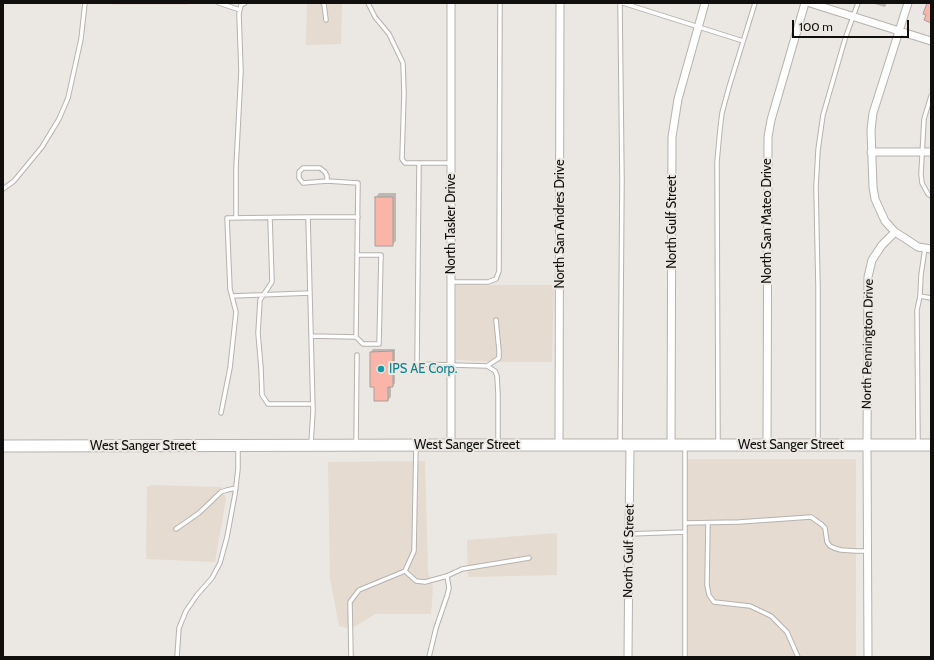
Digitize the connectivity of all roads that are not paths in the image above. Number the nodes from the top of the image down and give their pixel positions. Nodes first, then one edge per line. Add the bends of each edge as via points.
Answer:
1 (85, 3) edge
2 (219, 3) edge
3 (245, 3) edge
4 (323, 3) edge
5 (368, 3) edge
6 (451, 3) edge
7 (500, 3) edge
8 (560, 3) edge
9 (620, 3) edge
10 (623, 3) edge
11 (705, 3) edge
12 (755, 3) edge
13 (805, 3) edge
14 (810, 3) edge
15 (858, 3) edge
16 (908, 3) edge
17 (240, 10) junction
18 (854, 16) junction
19 (326, 20) dead end
20 (698, 27) junction
21 (899, 31) junction
22 (743, 40) junction
23 (931, 41) edge
24 (931, 96) edge
25 (871, 152) junction
26 (923, 152) junction
27 (931, 152) edge
28 (419, 163) junction
29 (450, 163) junction
30 (327, 182) junction
31 (3, 189) edge
32 (931, 196) edge
33 (308, 217) junction
34 (236, 218) junction
35 (270, 218) junction
36 (358, 218) junction
37 (895, 232) junction
38 (928, 249) edge
39 (357, 255) junction
40 (451, 282) junction
41 (310, 293) junction
42 (263, 295) junction
43 (232, 296) junction
44 (920, 296) junction
45 (931, 298) edge
46 (496, 320) dead end
47 (311, 336) junction
48 (356, 336) junction
49 (357, 355) dead end
50 (451, 365) junction
51 (488, 366) junction
52 (313, 404) junction
53 (221, 413) dead end
54 (356, 445) junction
55 (416, 445) junction
56 (451, 445) junction
57 (498, 445) junction
58 (559, 445) junction
59 (625, 445) junction
60 (671, 445) junction
61 (685, 445) junction
62 (718, 445) junction
63 (768, 445) junction
64 (818, 445) junction
65 (867, 445) junction
66 (918, 445) junction
67 (931, 445) edge
68 (3, 446) edge
69 (238, 446) junction
70 (310, 446) junction
71 (236, 488) junction
72 (685, 523) junction
73 (708, 523) junction
74 (176, 529) dead end
75 (685, 532) junction
76 (629, 534) junction
77 (867, 551) junction
78 (529, 558) dead end
79 (405, 571) junction
80 (447, 576) junction
81 (178, 657) edge
82 (351, 657) edge
83 (429, 657) edge
84 (628, 657) edge
85 (685, 657) edge
86 (798, 657) edge
87 (868, 657) edge

1 - 31 lane via 81,39 68,98 59,119 42,147 14,181
2 - 17 lane
3 - 17 lane
4 - 19 lane
5 - 28 lane via 389,34 403,63 402,160 405,163
6 - 29 street, North Tasker Drive
7 - 40 lane via 499,271 496,279 488,282
8 - 58 street, North San Andres Drive
9 - 59 lane
10 - 20 lane
11 - 20 street, North Gulf Street
12 - 22 lane
13 - 63 street, North San Mateo Drive via 768,137
14 - 18 street
15 - 18 lane
16 - 21 street
17 - 34 lane via 241,71
18 - 21 street
18 - 64 lane via 823,115 818,150
20 - 22 lane
20 - 60 street, North Gulf Street via 678,99 672,137
21 - 23 street
21 - 25 street via 873,112
22 - 62 lane via 722,113 717,162
24 - 26 lane via 924,119
25 - 26 street
25 - 37 street via 875,199 885,222
26 - 27 street
26 - 32 lane via 922,182
28 - 29 lane
28 - 50 lane via 417,364
29 - 40 street, North Tasker Drive
30 - 30 lane via 303,183 299,178 299,172 303,168 320,168 325,172
30 - 36 lane via 358,182
33 - 35 lane
33 - 36 lane
33 - 41 lane
34 - 35 lane
34 - 43 lane via 227,218
35 - 42 lane via 272,282
36 - 39 lane
37 - 38 street via 918,247
37 - 65 street, North Pennington Drive via 872,260 868,277
38 - 44 lane via 921,274
39 - 48 lane
39 - 48 lane via 381,255 379,344 363,344
40 - 50 street, North Tasker Drive
41 - 42 lane
41 - 47 lane
42 - 43 lane
42 - 52 lane via 260,300 258,333 262,395 268,404
43 - 53 lane via 236,312 230,368
44 - 45 lane
44 - 66 lane via 917,356
46 - 51 lane via 499,358
47 - 48 lane
47 - 52 lane
49 - 54 lane
50 - 51 lane
50 - 56 street, North Tasker Drive
51 - 57 lane via 497,376
52 - 70 lane
54 - 55 main road, West Sanger Street
54 - 70 main road, West Sanger Street
55 - 56 main road, West Sanger Street
55 - 79 lane via 414,551
56 - 57 main road, West Sanger Street
57 - 58 main road, West Sanger Street
58 - 59 main road, West Sanger Street
59 - 60 main road, West Sanger Street
59 - 76 street, North Gulf Street
60 - 61 main road, West Sanger Street
61 - 62 main road, West Sanger Street
61 - 72 lane
62 - 63 main road, West Sanger Street
63 - 64 main road, West Sanger Street
64 - 65 main road, West Sanger Street
65 - 66 main road, West Sanger Street
65 - 77 street, North Pennington Drive
66 - 67 main road, West Sanger Street
68 - 69 main road, West Sanger Street
69 - 70 main road, West Sanger Street
69 - 71 lane
71 - 74 lane via 221,492
71 - 81 lane via 220,563 212,578 186,611 179,628
72 - 73 lane
72 - 75 lane
73 - 77 lane via 811,518 825,528 830,546 841,550
73 - 86 lane via 708,596 714,602 750,606 771,616 787,632
75 - 76 lane
75 - 85 lane
76 - 84 street, North Gulf Street
77 - 87 street, North Pennington Drive
78 - 80 lane via 468,568
79 - 80 lane via 416,581 425,582
79 - 82 lane via 359,590 350,602
80 - 83 lane via 449,588

